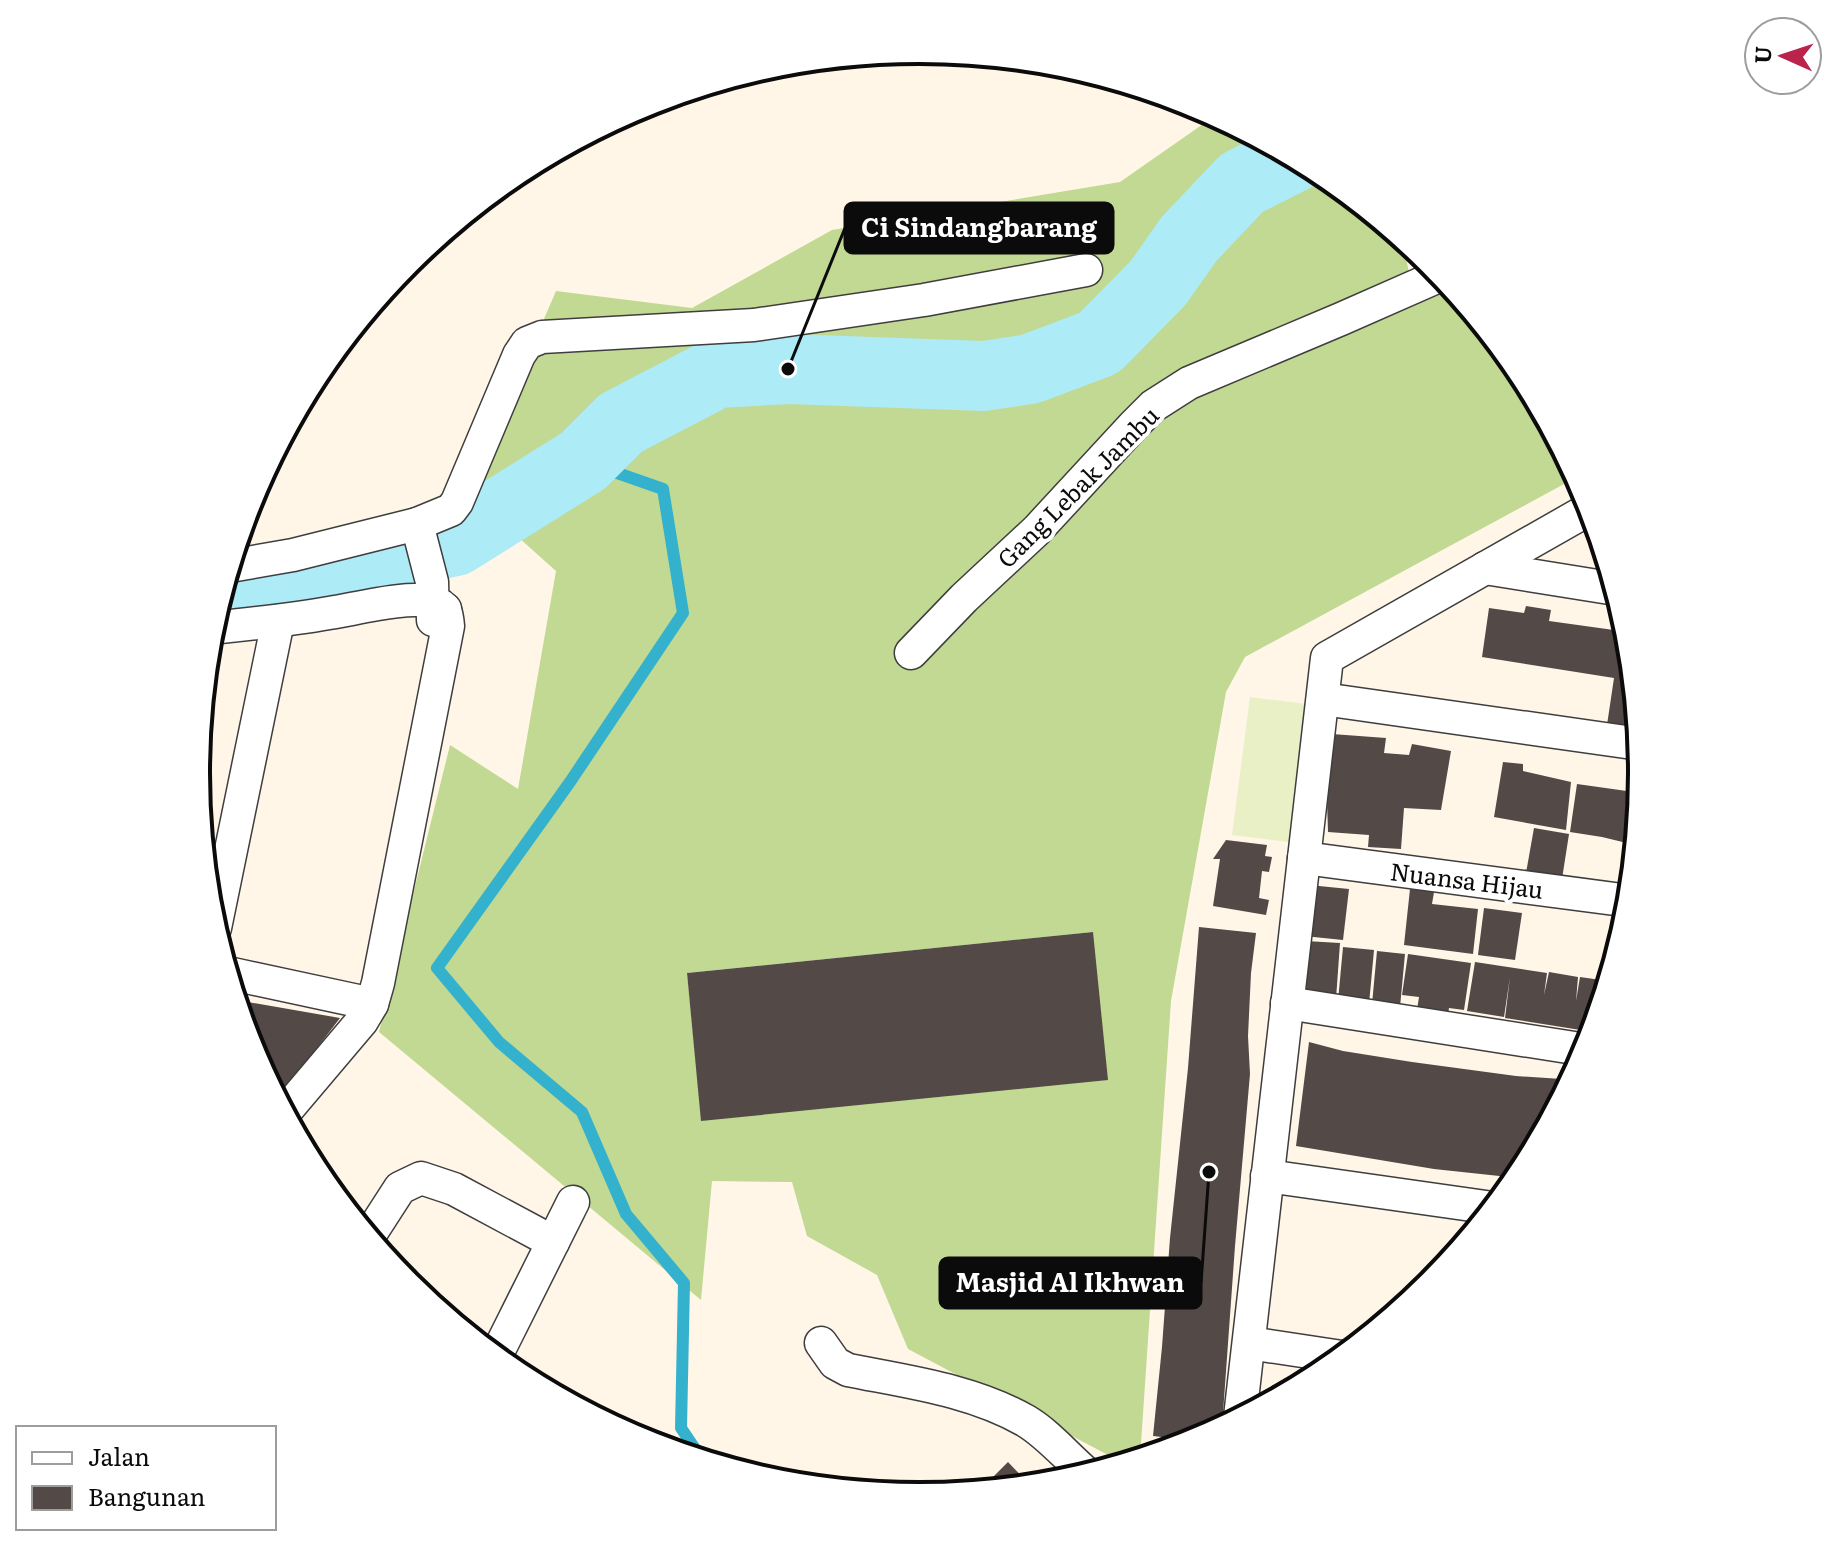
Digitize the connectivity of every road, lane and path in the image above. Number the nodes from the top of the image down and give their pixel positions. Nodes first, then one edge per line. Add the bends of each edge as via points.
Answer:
1 (1086, 270) dead end
2 (1429, 280) edge
3 (1580, 514) edge
4 (418, 528) junction
5 (242, 564) edge
6 (1485, 568) junction
7 (1603, 587) edge
8 (438, 595) junction
9 (278, 621) junction
10 (226, 626) edge
11 (911, 653) dead end
12 (1323, 699) junction
13 (1627, 742) edge
14 (1304, 858) junction
15 (222, 896) edge
16 (1617, 899) edge
17 (241, 976) edge
18 (1287, 1003) junction
19 (372, 1004) junction
20 (1573, 1048) edge
21 (292, 1103) edge
22 (1267, 1176) junction
23 (573, 1202) dead end
24 (1481, 1206) edge
25 (375, 1227) edge
26 (553, 1242) junction
27 (821, 1343) dead end
28 (1249, 1343) junction
29 (502, 1345) edge
30 (1325, 1354) edge
31 (1242, 1404) edge
32 (1076, 1464) edge

1 - 4 street via 754,325 542,337 527,343 519,355 457,502
2 - 11 street, Gang Lebak Jambu via 1189,383 1153,406
3 - 6 street
4 - 5 street
4 - 8 street
6 - 7 street
6 - 12 street via 1327,658
8 - 9 street via 435,602 399,602
8 - 19 street via 448,626
9 - 10 street
9 - 15 street
12 - 13 street
12 - 14 street
14 - 16 street, Nuansa Hijau
14 - 18 street
17 - 19 street
18 - 20 street
18 - 22 street
19 - 21 street
22 - 24 street
22 - 28 street
23 - 26 street
25 - 26 street via 400,1188 421,1178 454,1189
26 - 29 street
27 - 32 street via 835,1363 848,1370 972,1396 1026,1421
28 - 30 street
28 - 31 street

